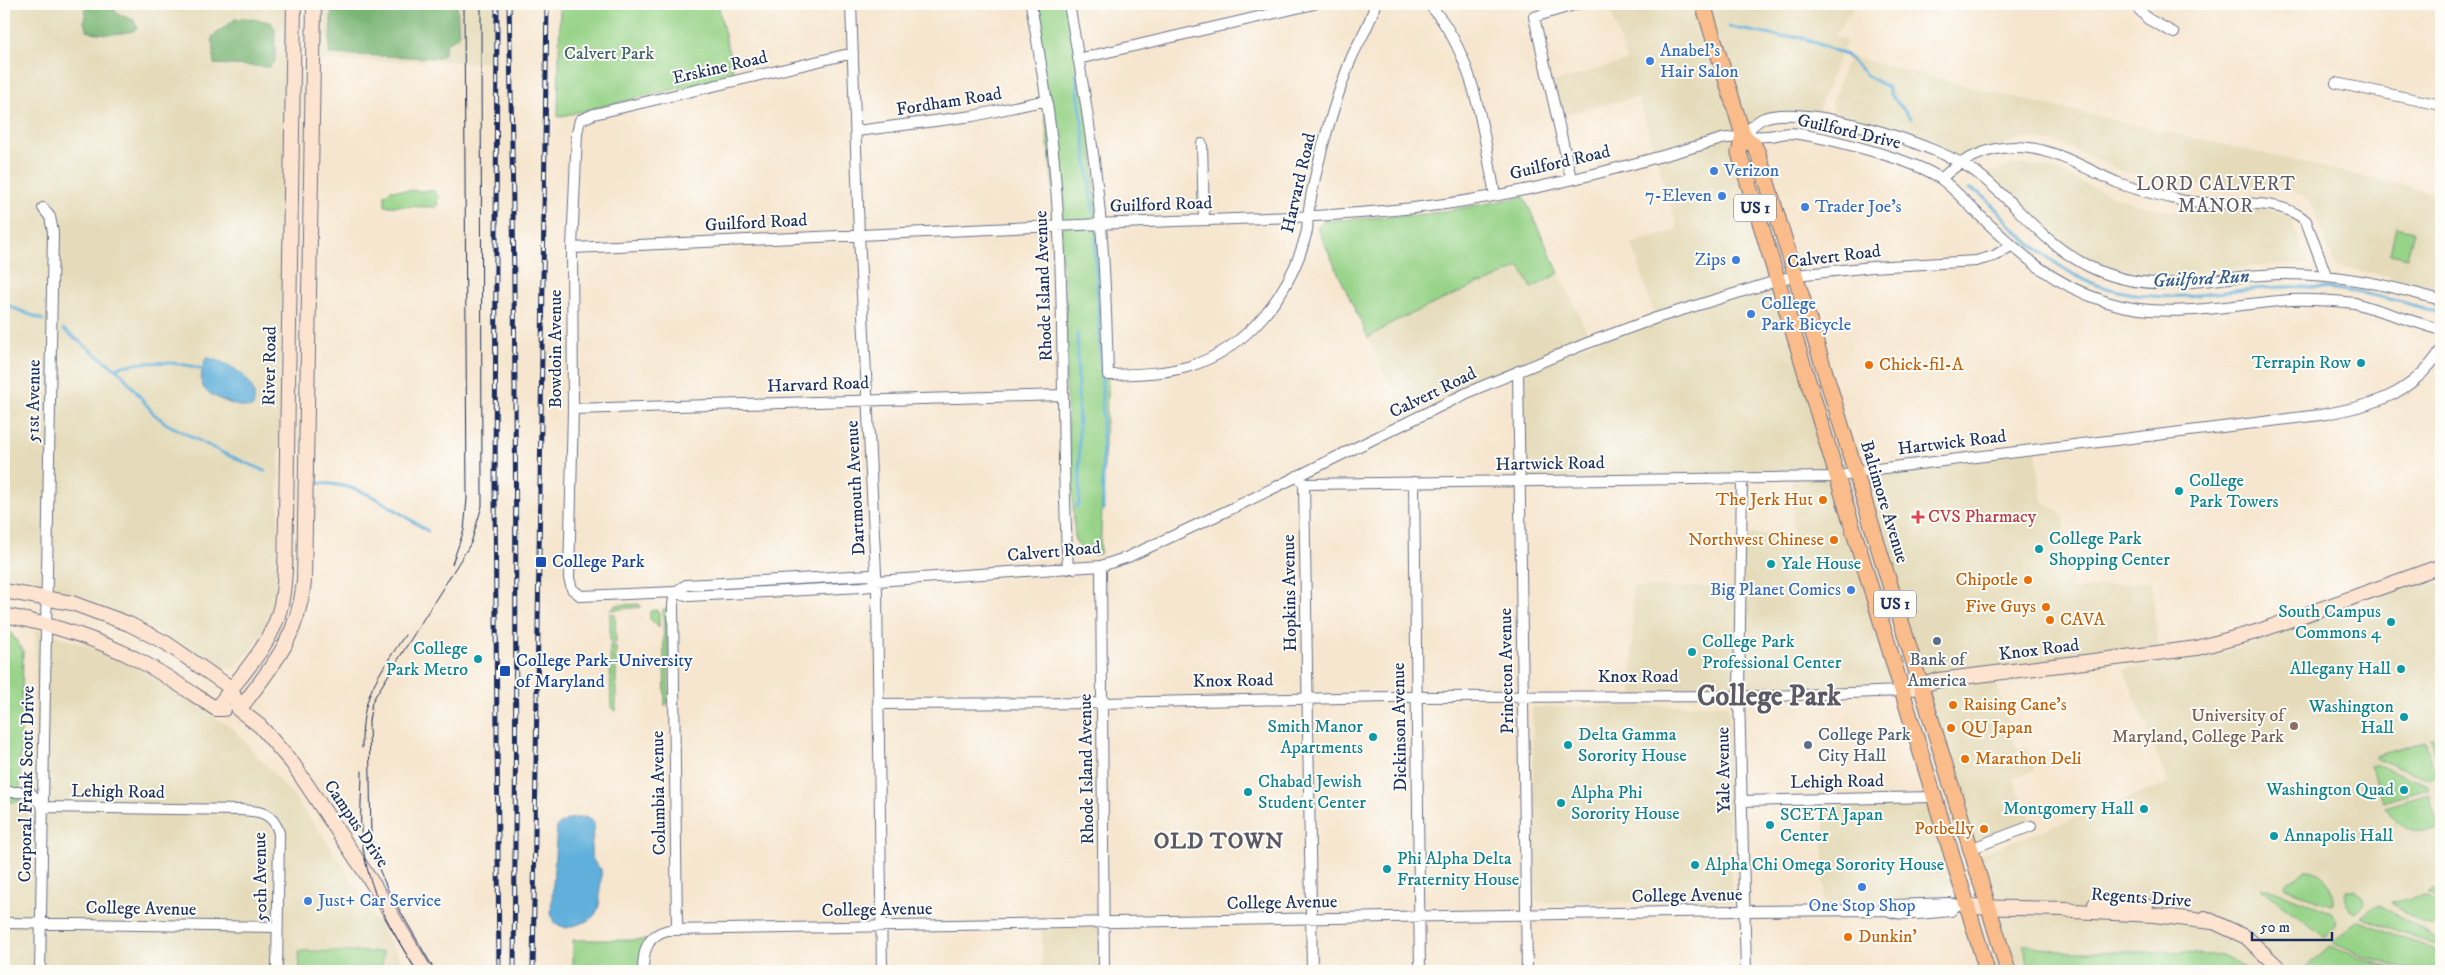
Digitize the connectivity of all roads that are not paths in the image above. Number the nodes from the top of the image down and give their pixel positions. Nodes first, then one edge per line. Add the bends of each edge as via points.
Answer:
1 (294, 4) edge
2 (314, 4) edge
3 (851, 4) edge
4 (1031, 4) edge
5 (1069, 4) edge
6 (1314, 4) edge
7 (1375, 4) edge
8 (1429, 4) edge
9 (1577, 4) edge
10 (1703, 4) edge
11 (2134, 4) edge
12 (2174, 34) dead end
13 (853, 53) junction
14 (1078, 59) junction
15 (2336, 83) dead end
16 (1046, 100) junction
17 (2441, 105) edge
18 (594, 114) joint
19 (856, 131) junction
20 (1743, 135) junction
21 (1202, 144) dead end
22 (1961, 162) junction
23 (1571, 178) junction
24 (1941, 179) junction
25 (1495, 194) junction
26 (43, 208) dead end
27 (1308, 217) junction
28 (1204, 219) junction
29 (1100, 224) junction
30 (1058, 226) junction
31 (859, 235) junction
32 (2011, 246) junction
33 (572, 248) junction
34 (2326, 275) junction
35 (1796, 276) junction
36 (1778, 281) junction
37 (2441, 300) edge
38 (2441, 330) edge
39 (2441, 350) edge
40 (1518, 371) junction
41 (1063, 394) junction
42 (868, 400) junction
43 (573, 409) junction
44 (1856, 472) junction
45 (1837, 477) junction
46 (1742, 478) junction
47 (1300, 480) junction
48 (1519, 481) junction
49 (1414, 482) junction
50 (1101, 566) junction
51 (2441, 566) edge
52 (1068, 568) junction
53 (876, 581) junction
54 (4, 591) edge
55 (575, 592) joint
56 (675, 592) junction
57 (47, 598) junction
58 (4, 601) edge
59 (4, 615) edge
60 (46, 625) junction
61 (1920, 685) junction
62 (231, 688) junction
63 (1902, 691) junction
64 (1739, 695) junction
65 (1523, 696) junction
66 (1308, 698) junction
67 (1416, 698) junction
68 (1102, 703) junction
69 (878, 704) junction
70 (216, 708) junction
71 (239, 710) junction
72 (4, 792) edge
73 (1934, 797) junction
74 (1741, 800) junction
75 (43, 807) junction
76 (240, 810) joint
77 (2031, 826) dead end
78 (1970, 849) junction
79 (1962, 906) junction
80 (1988, 906) junction
81 (1744, 911) junction
82 (1526, 915) junction
83 (1419, 917) junction
84 (1311, 918) junction
85 (4, 923) edge
86 (1105, 923) junction
87 (41, 924) junction
88 (881, 926) junction
89 (277, 927) junction
90 (677, 930) junction
91 (40, 971) edge
92 (277, 971) edge
93 (425, 971) edge
94 (643, 971) edge
95 (882, 971) edge
96 (1104, 971) edge
97 (1312, 971) edge
98 (1420, 971) edge
99 (1527, 971) edge
100 (1746, 971) edge
101 (1987, 971) edge
102 (2008, 971) edge
103 (2282, 971) edge

1 - 62 street, River Road via 285,574 274,627
2 - 71 street via 304,582 297,620 286,646
3 - 13 street, Dartmouth Avenue
4 - 16 street, Rhode Island Avenue
5 - 14 street
6 - 14 street
7 - 27 street, Harvard Road via 1335,106
8 - 25 street via 1447,25 1463,56
9 - 23 street via 1534,17
10 - 20 main road, Baltimore Avenue / US 1
11 - 12 street via 2148,19
13 - 18 street, Erskine Road
13 - 19 street, Dartmouth Avenue
14 - 29 street via 1092,140
15 - 17 street
16 - 19 street, Fordham Road via 973,116
16 - 30 street, Rhode Island Avenue via 1054,157
18 - 33 street, Bowdoin Avenue via 580,120 578,127
19 - 31 street, Dartmouth Avenue
20 - 22 street, Guilford Drive via 1765,118 1814,117 1912,141
20 - 23 street, Guilford Road
20 - 24 street, Guilford Drive via 1788,133 1811,137 1906,162
20 - 35 main road, Baltimore Avenue / US 1 via 1758,153
20 - 36 main road, Baltimore Avenue / US 1 via 1739,153
21 - 28 street
22 - 24 street
22 - 34 street, Guilford Drive via 2055,246 2078,261 2110,274 2164,284 2194,284 2261,275
22 - 34 street via 1990,151 2028,147 2057,155 2154,194 2199,204 2269,205 2290,210 2306,221
23 - 25 street, Guilford Road
24 - 32 street, Guilford Drive
25 - 27 street, Guilford Road via 1411,209
26 - 57 street, 51st Avenue via 50,218 52,232
27 - 28 street, Guilford Road
27 - 29 street, Harvard Road via 1307,230 1283,289 1265,315 1236,342 1189,366 1161,372 1108,375
28 - 29 street, Guilford Road
29 - 30 street, Guilford Road
30 - 31 street, Guilford Road
30 - 41 street, Rhode Island Avenue
31 - 33 street, Guilford Road
31 - 42 street, Dartmouth Avenue
32 - 35 street, Calvert Road via 1976,261 1872,267
32 - 38 street, Guilford Drive via 2065,286 2125,307 2168,311 2293,300 2355,303
33 - 43 street, Bowdoin Avenue
34 - 37 street, Guilford Drive via 2359,279
35 - 36 street, Calvert Road
35 - 44 main road, Baltimore Avenue / US 1
36 - 40 street, Calvert Road via 1656,318
36 - 45 main road, Baltimore Avenue / US 1
39 - 44 street, Hartwick Road via 2401,391 2365,407
40 - 47 street, Calvert Road
40 - 48 street, Princeton Avenue
41 - 42 street, Harvard Road
41 - 52 street, Rhode Island Avenue
42 - 43 street, Harvard Road
42 - 53 street, Dartmouth Avenue
43 - 55 street, Bowdoin Avenue via 569,578
44 - 45 street, Hartwick Road
44 - 61 main road, Baltimore Avenue / US 1
45 - 46 street, Hartwick Road
45 - 63 main road, Baltimore Avenue / US 1
46 - 48 street, Hartwick Road
46 - 64 street, Yale Avenue
47 - 49 street, Hartwick Road
47 - 50 street, Calvert Road
47 - 66 street, Hopkins Avenue
48 - 49 street, Hartwick Road
48 - 65 street, Princeton Avenue
49 - 67 street, Dickinson Avenue
50 - 52 street, Calvert Road
50 - 68 street, Rhode Island Avenue
51 - 61 street, Knox Road via 2249,634 2198,648
52 - 53 street, Calvert Road
53 - 56 street, Calvert Road via 862,587 689,596
53 - 69 street, Dartmouth Avenue
54 - 57 street
55 - 56 street, Calvert Road via 582,596
56 - 90 street, Columbia Avenue
57 - 58 street
57 - 60 street, Corporal Frank Scott Drive
57 - 62 street via 72,603 129,624 183,654
59 - 60 street
60 - 70 street via 108,646 137,660
60 - 75 street, Corporal Frank Scott Drive
61 - 63 street, Knox Road
61 - 78 main road, Baltimore Avenue / US 1
62 - 70 street, River Road
62 - 71 street
63 - 64 street, Knox Road
63 - 73 main road, Baltimore Avenue / US 1
64 - 65 street, Knox Road
64 - 74 street, Yale Avenue
65 - 67 street, Knox Road
65 - 82 street, Princeton Avenue
66 - 67 street, Knox Road
66 - 68 street, Knox Road
66 - 84 street, Hopkins Avenue
67 - 83 street, Dickinson Avenue
68 - 69 street, Knox Road
68 - 86 street, Rhode Island Avenue
69 - 88 street, Dartmouth Avenue
70 - 71 street
71 - 93 street, Campus Drive via 260,726 293,764 375,887
72 - 75 street via 30,792
73 - 74 street, Lehigh Road
73 - 79 main road, Baltimore Avenue / US 1
74 - 81 street, Yale Avenue
75 - 76 street, Lehigh Road
75 - 87 street, Corporal Frank Scott Drive
76 - 89 street, 50th Avenue via 266,813 277,824
77 - 78 street
78 - 80 main road, Baltimore Avenue / US 1
79 - 80 street, Regents Drive
79 - 81 street, College Avenue via 1949,903 1894,905 1887,910
79 - 101 main road, Baltimore Avenue / US 1
80 - 102 main road, Baltimore Avenue / US 1
80 - 103 street, Regents Drive via 2067,909 2212,922 2246,937
81 - 82 street, College Avenue
81 - 100 street, Yale Avenue
82 - 83 street, College Avenue
82 - 99 street, Princeton Avenue
83 - 84 street, College Avenue
83 - 98 street, Dickinson Avenue
84 - 86 street, College Avenue
84 - 97 street, Hopkins Avenue
85 - 87 street, College Avenue
86 - 88 street, College Avenue
86 - 96 street, Rhode Island Avenue
87 - 89 street, College Avenue
87 - 91 street, Corporal Frank Scott Drive
88 - 90 street, College Avenue
88 - 95 street, Dartmouth Avenue
89 - 92 street, 50th Avenue
90 - 94 street via 661,932 650,940 644,954

